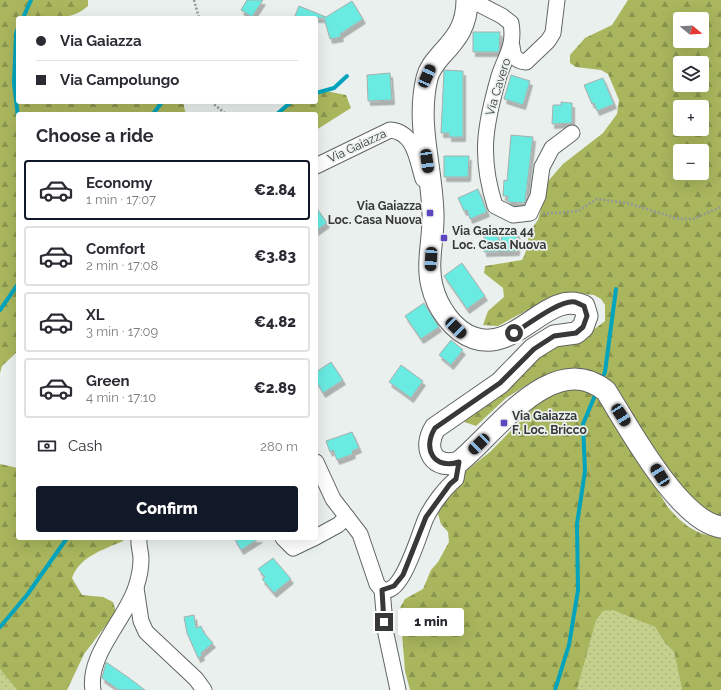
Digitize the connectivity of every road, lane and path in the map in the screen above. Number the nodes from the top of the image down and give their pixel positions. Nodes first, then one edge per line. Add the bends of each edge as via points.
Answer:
1 (194, 0) edge
2 (467, 0) edge
3 (471, 0) edge
4 (557, 0) edge
5 (198, 16) edge
6 (512, 46) junction
7 (214, 104) edge
8 (224, 112) edge
9 (572, 133) dead end
10 (318, 165) edge
11 (432, 192) junction
12 (721, 207) edge
13 (530, 213) junction
14 (459, 462) junction
15 (318, 466) edge
16 (347, 517) junction
17 (721, 527) edge
18 (318, 536) edge
19 (139, 540) edge
20 (285, 540) edge
21 (311, 540) edge
22 (136, 587) junction
23 (382, 590) junction
24 (93, 690) edge
25 (204, 690) edge
26 (398, 690) edge

1 - 5 path
2 - 11 main road, Via Gaiazza via 467,13 460,34 431,67 427,76 423,130
3 - 6 street, Via Cavero via 511,23
4 - 6 street via 553,32 548,42 526,62 519,61 513,55
6 - 13 street, Via Cavero via 500,73 490,108 485,142 487,180 494,206 513,215
7 - 8 path
9 - 13 street via 552,148 542,168 538,196
10 - 11 street, Via Gaiazza via 390,130 398,131 406,135 411,142 423,179
11 - 14 main road, Via Gaiazza via 431,285 450,321 462,334 483,341 503,339 546,312 575,302 584,306 587,316 583,327 576,333 554,336 534,349 500,383 435,428 429,444 435,459 444,464
12 - 13 path via 693,219 679,219 628,203 596,199 578,211 548,215
14 - 17 main road via 527,398 545,386 563,380 597,383 606,391 667,487 699,518
14 - 23 street via 456,479 426,517 403,575 394,586
15 - 16 street via 333,499
16 - 18 street
16 - 23 street via 360,534 374,579
19 - 22 street via 141,559
20 - 21 street via 293,548
22 - 24 street via 93,671
22 - 25 street via 141,621 146,632
23 - 26 street via 386,634

